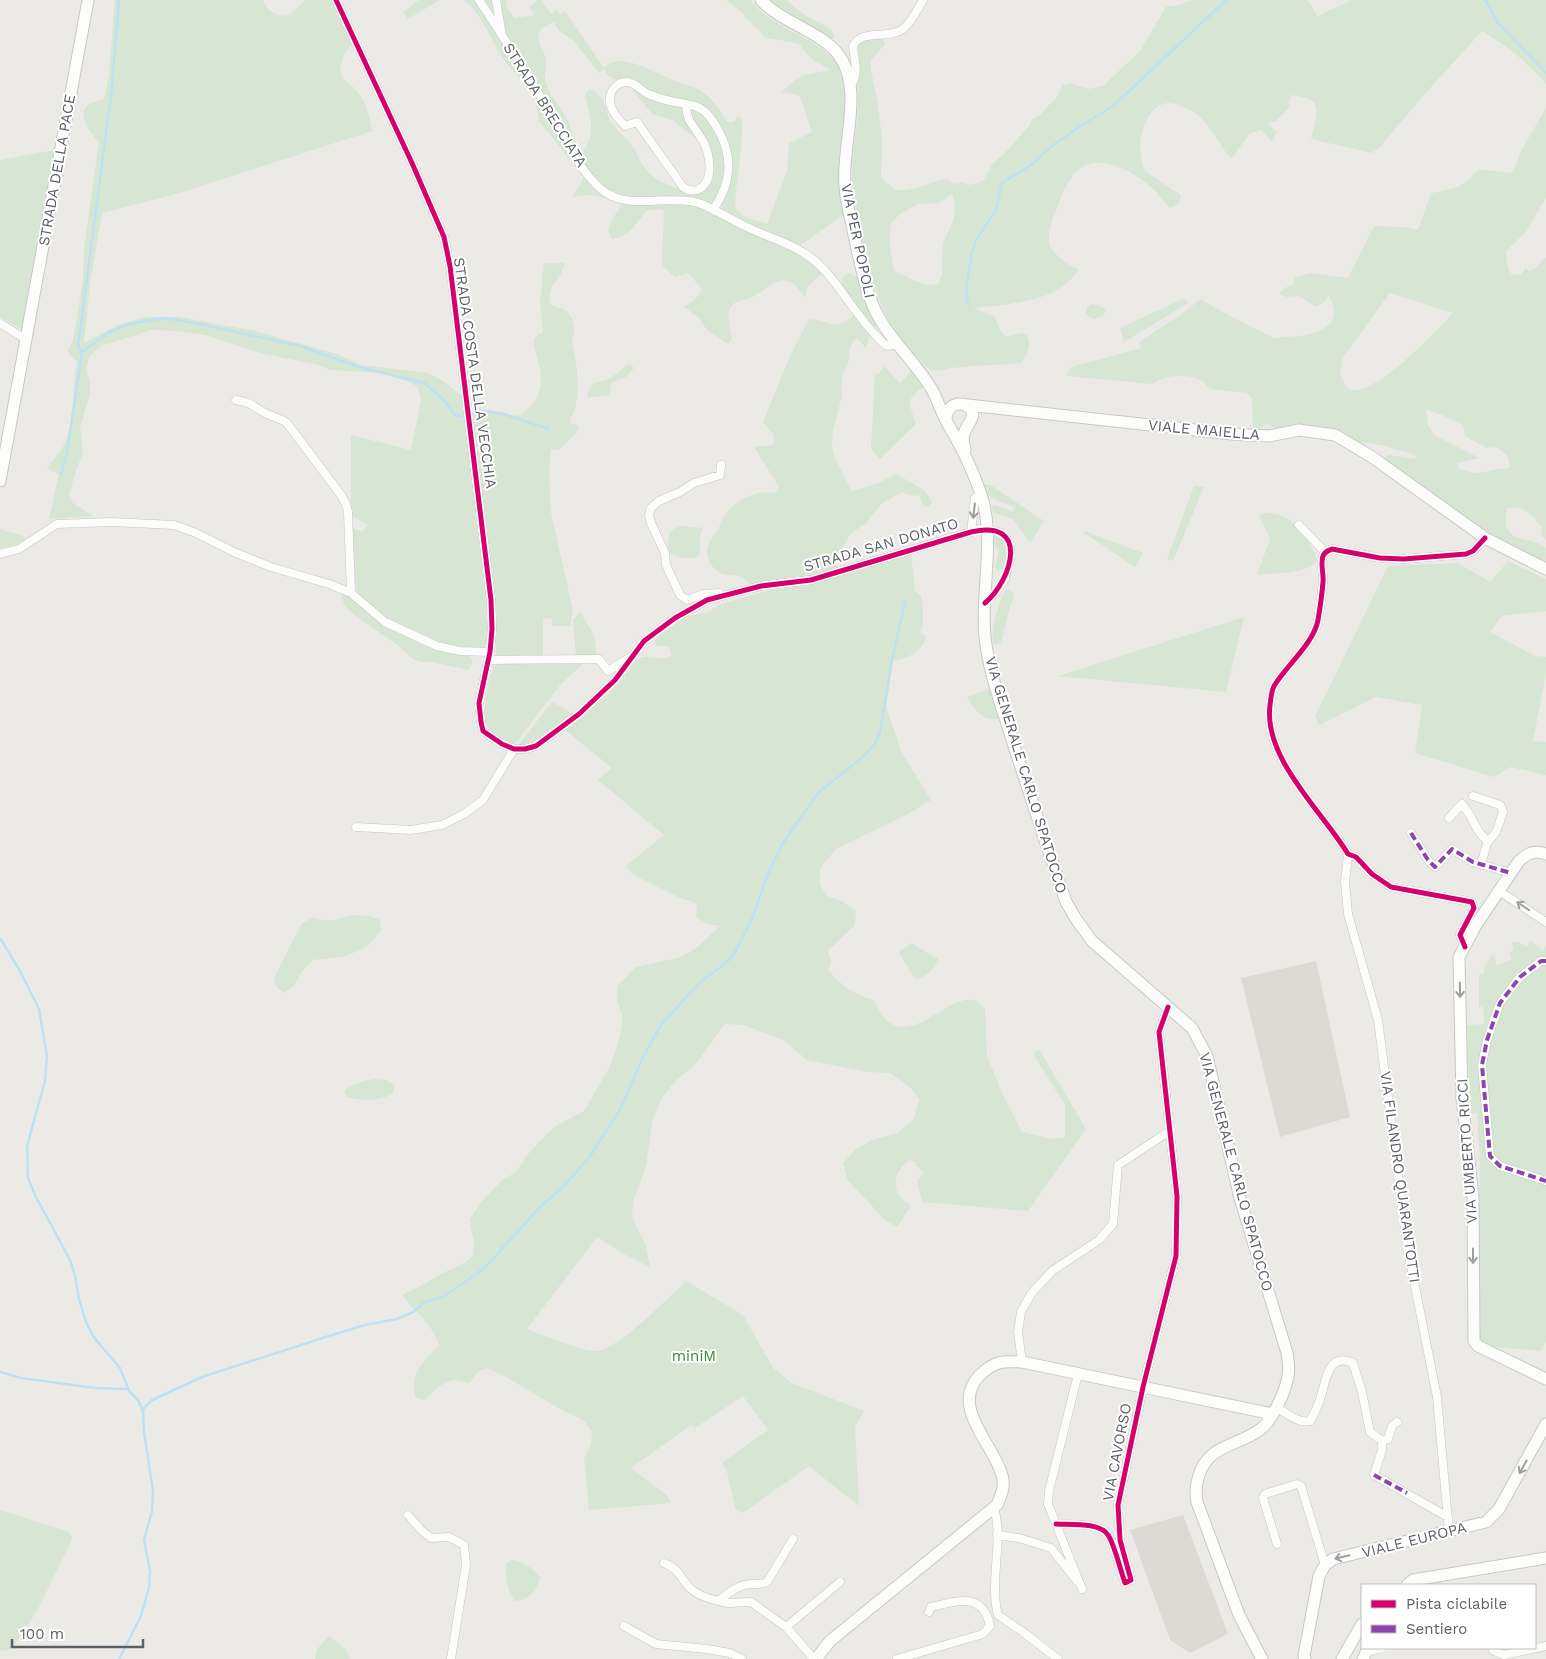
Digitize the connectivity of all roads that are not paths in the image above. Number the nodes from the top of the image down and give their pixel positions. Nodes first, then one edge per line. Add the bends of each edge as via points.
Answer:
1 (88, 0) edge
2 (336, 0) edge
3 (479, 0) edge
4 (496, 0) edge
5 (761, 0) edge
6 (922, 0) edge
7 (501, 32) junction
8 (850, 85) junction
9 (686, 104) junction
10 (713, 210) junction
11 (0, 323) edge
12 (25, 339) junction
13 (897, 344) junction
14 (931, 387) junction
15 (236, 400) dead end
16 (959, 404) junction
17 (1002, 409) junction
18 (948, 423) junction
19 (969, 425) junction
20 (966, 457) junction
21 (721, 465) dead end
22 (0, 481) edge
23 (980, 494) junction
24 (1299, 525) dead end
25 (980, 530) tunnel mouth
26 (971, 532) junction
27 (1485, 538) junction
28 (1325, 552) junction
29 (0, 554) edge
30 (1546, 569) edge
31 (986, 581) junction
32 (351, 593) junction
33 (734, 593) junction
34 (985, 603) junction
35 (634, 655) junction
36 (489, 656) junction
37 (514, 749) junction
38 (1473, 796) dead end
39 (1449, 818) dead end
40 (356, 827) dead end
41 (1411, 833) dead end
42 (1488, 841) junction
43 (1348, 854) junction
44 (1546, 854) edge
45 (1481, 865) junction
46 (1511, 874) junction
47 (1499, 891) junction
48 (1546, 922) edge
49 (1464, 947) junction
50 (1546, 961) edge
51 (1168, 1007) junction
52 (1171, 1130) junction
53 (1546, 1181) edge
54 (1022, 1362) junction
55 (1078, 1374) junction
56 (1546, 1379) edge
57 (1143, 1387) junction
58 (1274, 1411) junction
59 (1397, 1422) dead end
60 (1546, 1424) edge
61 (1382, 1441) junction
62 (994, 1508) junction
63 (408, 1515) dead end
64 (1448, 1516) junction
65 (1056, 1524) junction
66 (1449, 1532) junction
67 (996, 1535) junction
68 (793, 1539) dead end
69 (1277, 1544) dead end
70 (1546, 1558) edge
71 (664, 1563) dead end
72 (1325, 1565) junction
73 (840, 1582) dead end
74 (1408, 1584) edge
75 (719, 1601) junction
76 (928, 1612) dead end
77 (624, 1626) dead end
78 (1361, 1626) edge
79 (786, 1627) junction
80 (1379, 1649) edge
81 (1493, 1649) edge
82 (1532, 1649) edge
83 (1366, 1653) edge
84 (451, 1659) edge
85 (742, 1659) edge
86 (815, 1659) edge
87 (897, 1659) edge
88 (1058, 1659) edge
89 (1262, 1659) edge
90 (1305, 1659) edge
91 (1342, 1659) edge

1 - 12 main road, STRADA DELLA PACE
2 - 36 street, STRADA COSTA DELLA VECCHIA via 444,237 489,581 492,629
3 - 7 street, STRADA BRECCIATA
4 - 7 street
5 - 8 main road, VIA PER POPOLI via 775,13 832,48 840,57
6 - 8 street via 904,28 894,33 864,37 854,43 856,76
7 - 10 street, STRADA BRECCIATA via 569,148 586,172 611,196 626,201 686,200
8 - 13 main road, VIA PER POPOLI via 844,162 847,201 870,299
9 - 9 street via 689,118 704,142 709,159 706,182 692,190 683,187 637,122 625,126 619,120 610,103 610,94 620,83 628,82 648,94
9 - 10 street via 703,109 727,149 726,187
10 - 13 street, STRADA BRECCIATA via 806,254 827,273 883,343 887,346
11 - 12 street
12 - 22 main road, STRADA DELLA PACE
13 - 14 main road, VIA PER POPOLI
14 - 16 main road, VIA PER POPOLI
14 - 18 main road, VIA PER POPOLI
15 - 32 street via 251,403 287,423 341,495 348,512
16 - 17 main road, VIALE MAIELLA
16 - 18 main road via 949,409
16 - 19 main road via 971,411
17 - 19 main road, VIALE MAIELLA via 982,415
17 - 27 main road, VIALE MAIELLA via 1232,434 1269,436 1299,430 1335,435 1375,459
18 - 19 main road via 959,430
18 - 20 main road, VIA GENERALE CARLO SPATOCCO
19 - 20 main road, VIA GENERALE CARLO SPATOCCO via 963,441
20 - 23 main road, VIA GENERALE CARLO SPATOCCO
21 - 33 street, STRADA SAN DONATO via 720,475 694,482 659,501 649,515 680,595 687,600 702,594
23 -> 26 street, STRADA SAN DONATO via 975,498
23 - 31 main road, VIA GENERALE CARLO SPATOCCO via 986,523
24 - 28 street
25 - 26 street, STRADA SAN DONATO
26 - 33 street, STRADA SAN DONATO via 811,580
27 - 28 street via 1466,554 1404,559 1332,549
27 - 30 main road, VIALE MAIELLA
28 - 43 street via 1318,623 1304,648 1272,688 1269,712 1282,762
29 - 32 street, STRADA SAN DONATO via 19,549 57,524 174,525 271,567
31 - 34 main road, VIA GENERALE CARLO SPATOCCO
31 - 34 street via 1005,578
32 - 36 street, STRADA SAN DONATO via 385,622 437,646
33 - 35 street, STRADA SAN DONATO via 708,600 675,618 644,642
34 - 51 main road, VIA GENERALE CARLO SPATOCCO via 987,652 1005,718 1066,902 1092,941
35 - 36 street, STRADA SAN DONATO via 608,671 599,659
35 - 37 street, STRADA SAN DONATO via 615,680 579,714 536,746
36 - 37 street via 479,703 483,731
37 - 40 street via 484,800 442,825 411,830
38 - 42 street via 1500,805 1503,811 1496,832
39 - 42 street via 1462,804 1470,812 1479,833
41 - 45 street via 1435,867 1452,849
42 - 45 street
43 - 49 street via 1391,887 1472,902 1474,908 1460,935
43 - 64 street, VIA FILANDRO QUARANTOTTI via 1345,882 1348,914 1378,1020 1407,1246 1437,1397
44 - 46 main road, VIA UMBERTO RICCI via 1537,851 1526,855
45 - 46 street
46 - 47 main road, VIA UMBERTO RICCI
48 -> 47 street
47 - 49 main road, VIA UMBERTO RICCI
49 -> 56 main road, VIA UMBERTO RICCI via 1459,957 1462,1089 1473,1197 1474,1341 1478,1346
50 - 53 street via 1541,961 1520,977 1500,1003 1482,1065 1490,1156 1500,1166
51 - 52 street, VIA CAVORSO via 1159,1032
51 - 58 main road, VIA GENERALE CARLO SPATOCCO via 1192,1028 1207,1056 1240,1198 1288,1353 1289,1374
52 - 54 street via 1118,1165 1113,1224 1099,1240 1052,1271 1031,1294 1022,1312 1018,1332
52 - 57 street, VIA CAVORSO via 1177,1196 1176,1256
54 - 55 main road
54 - 62 main road via 989,1366 974,1381 969,1398 973,1420 1001,1472 1004,1489
55 - 57 main road
55 - 65 street via 1049,1491 1048,1504
57 - 58 main road
57 - 65 street, VIA CAVORSO via 1118,1505 1120,1540 1131,1580 1125,1583 1108,1534 1089,1525
58 - 61 street via 1300,1421 1310,1421 1329,1368 1348,1360 1353,1363 1360,1385 1370,1432
58 - 89 main road, VIA GENERALE CARLO SPATOCCO via 1258,1431 1210,1455 1199,1474 1196,1494 1239,1615
59 - 61 street via 1392,1426 1388,1439
60 -> 66 main road, VIALE EUROPA via 1499,1510 1486,1522
61 - 64 street via 1374,1475
62 - 67 street
62 - 86 main road via 830,1641
63 - 84 street via 431,1538 449,1537 464,1545 466,1565
64 - 66 street, VIA FILANDRO QUARANTOTTI
65 - 67 street via 1081,1586 1051,1548
66 -> 72 main road, VIALE EUROPA via 1333,1560
67 - 88 street via 995,1602 998,1615
68 - 75 street via 768,1582 739,1587
69 - 72 street via 1263,1498 1265,1494 1297,1484
70 - 74 main road via 1414,1580
71 - 75 street via 674,1567 690,1588 704,1598
72 - 90 main road via 1317,1583
73 - 79 street
75 - 79 street via 751,1602
76 - 87 street via 931,1607 965,1601 979,1605 988,1614 990,1626 983,1634
77 - 85 street via 656,1644 730,1653
78 - 91 main road
79 - 86 street
80 - 83 street
81 - 82 street via 1504,1655

